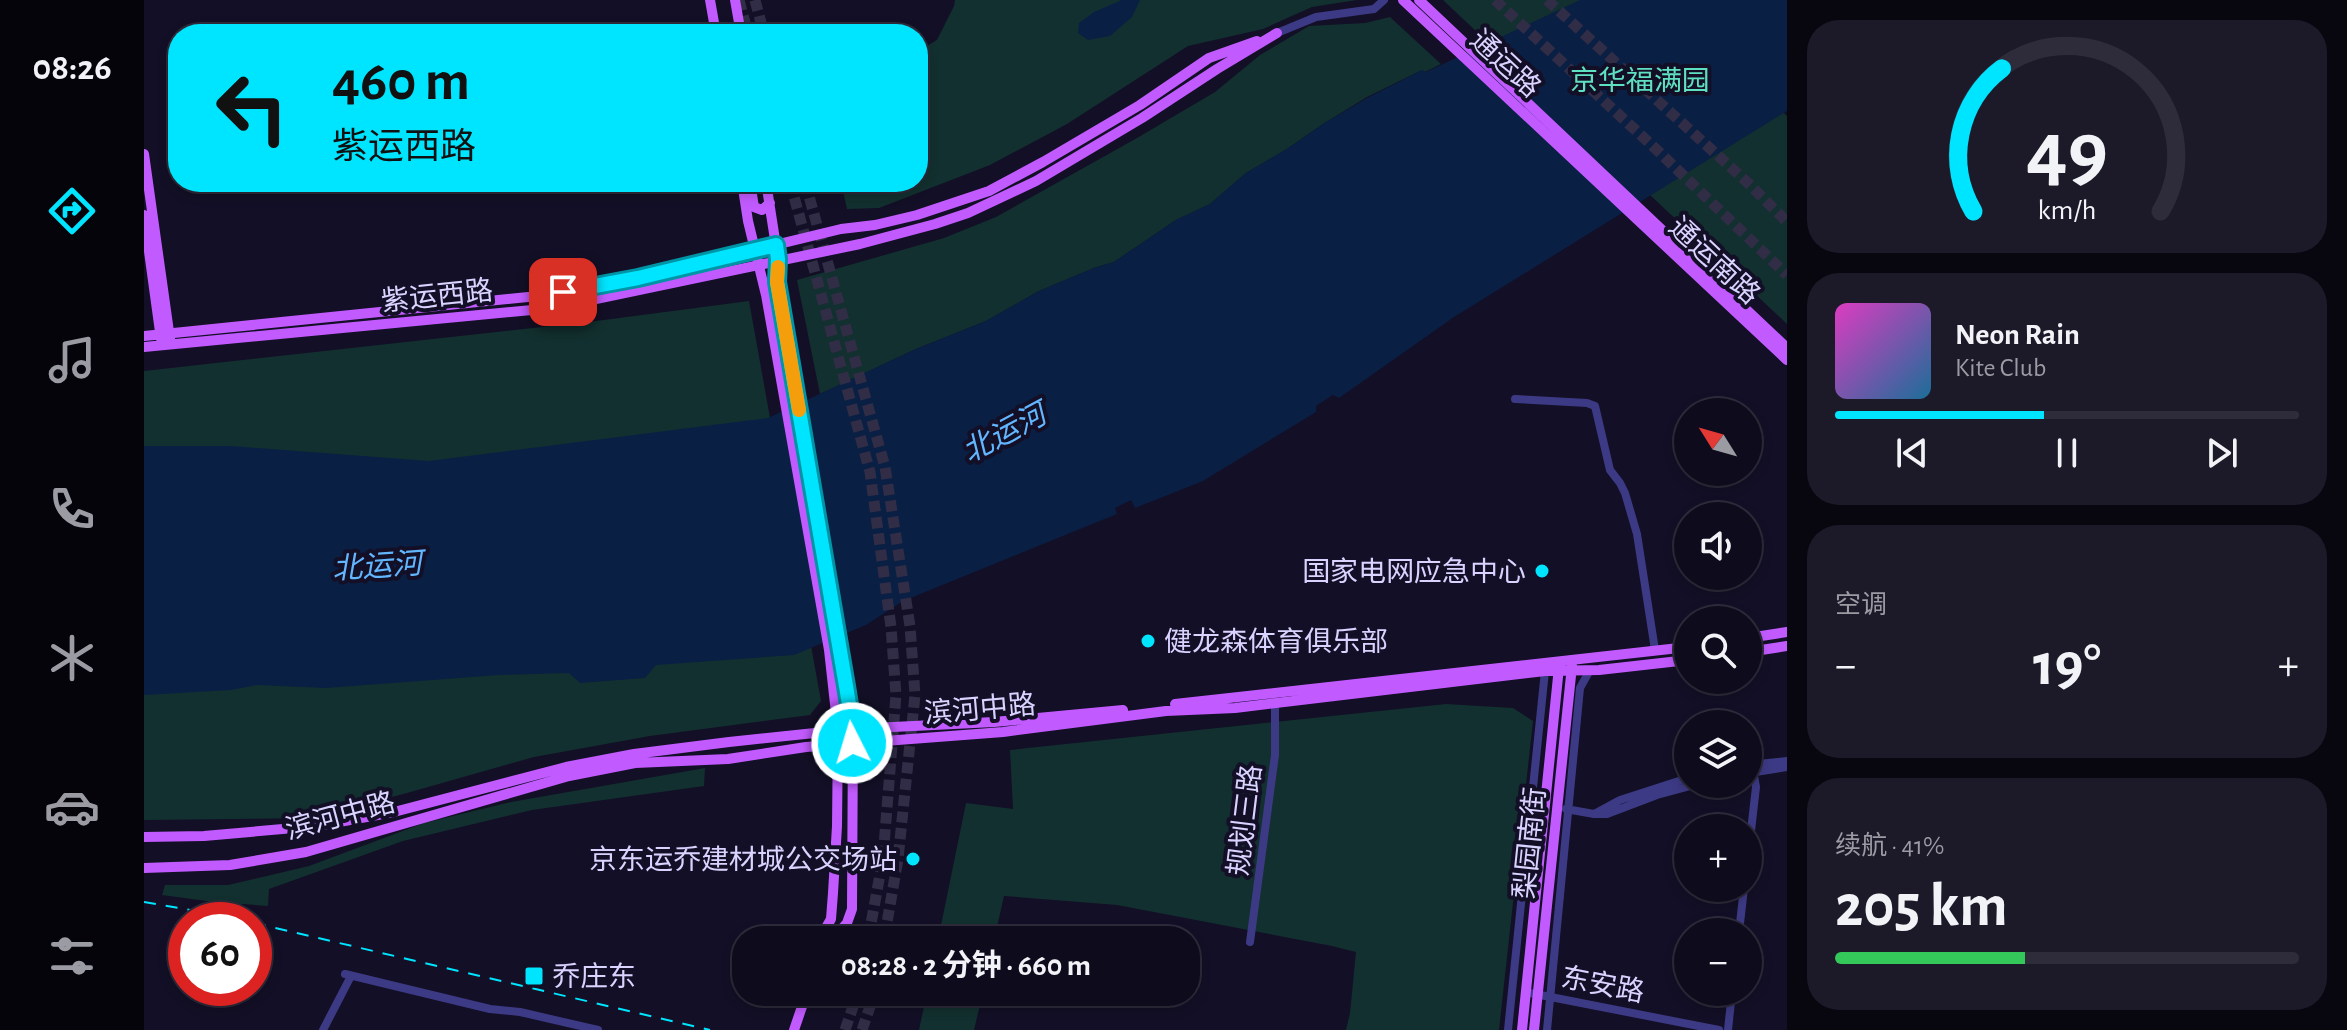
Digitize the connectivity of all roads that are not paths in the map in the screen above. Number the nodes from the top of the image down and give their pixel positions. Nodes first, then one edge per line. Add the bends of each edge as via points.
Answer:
1 (710, 0) edge
2 (735, 0) edge
3 (1384, 0) edge
4 (1403, 0) edge
5 (1419, 0) edge
6 (714, 24) edge
7 (739, 24) edge
8 (1277, 33) junction
9 (145, 164) edge
10 (744, 192) edge
11 (752, 192) edge
12 (768, 192) edge
13 (770, 203) junction
14 (144, 215) edge
15 (1650, 225) junction
16 (776, 245) junction
17 (755, 250) junction
18 (778, 259) junction
19 (759, 264) junction
20 (165, 334) junction
21 (144, 336) edge
22 (166, 346) junction
23 (144, 347) edge
24 (1787, 348) edge
25 (1787, 360) edge
26 (1515, 399) dead end
27 (1787, 632) edge
28 (1762, 636) edge
29 (1787, 646) edge
30 (834, 648) junction
31 (1674, 648) edge
32 (1655, 650) junction
33 (1762, 650) edge
34 (1674, 661) edge
35 (1572, 665) junction
36 (1559, 666) junction
37 (1590, 670) junction
38 (1545, 671) junction
39 (1275, 703) junction
40 (853, 729) junction
41 (838, 731) junction
42 (852, 743) junction
43 (837, 745) junction
44 (1787, 761) edge
45 (1762, 766) edge
46 (1787, 767) edge
47 (1762, 768) edge
48 (1674, 783) edge
49 (1674, 790) edge
50 (1557, 808) junction
51 (1570, 810) junction
52 (1594, 814) junction
53 (144, 837) edge
54 (144, 868) edge
55 (827, 926) edge
56 (844, 926) edge
57 (1250, 942) dead end
58 (1525, 992) junction
59 (1538, 994) junction
60 (1551, 996) junction
61 (795, 1006) edge
62 (802, 1006) edge
63 (1731, 1006) edge
64 (323, 1030) edge
65 (598, 1030) edge
66 (788, 1030) edge
67 (794, 1030) edge
68 (1508, 1030) edge
69 (1522, 1030) edge
70 (1534, 1030) edge
71 (1547, 1030) edge
72 (1719, 1030) edge
73 (1728, 1030) edge

1 - 6 main road
2 - 7 main road
3 - 8 street via 1374,9 1316,17
4 - 15 main road, 通运路
5 - 15 main road, 通运路
8 - 16 main road, 紫运西路 via 1209,58 1140,105 989,191 917,215
8 - 18 main road, 紫运西路 via 1036,181 968,213 860,244
9 - 20 main road
10 - 17 main road
11 - 13 main road via 758,210
12 - 13 main road
13 - 16 main road
14 - 20 main road
15 - 24 main road, 通运南路
15 - 25 main road, 通运南路
16 - 17 main road, 紫运西路
16 - 18 main road
17 - 19 main road
17 - 20 main road, 紫运西路 via 538,296
18 - 19 main road, 紫运西路
18 - 30 main road via 778,291
19 - 22 main road, 紫运西路 via 553,308
19 - 30 main road
20 - 21 main road, 紫运西路
20 - 22 main road
22 - 23 main road, 紫运西路
26 - 32 street via 1595,406 1610,470 1625,493 1637,534
27 - 28 main road
29 - 33 main road
30 - 40 main road
30 - 41 main road
31 - 32 main road, 滨河中路
32 - 35 main road, 滨河中路
34 - 37 main road, 滨河中路
35 - 36 main road, 滨河中路
35 - 37 main road, 滨河中路
35 - 50 main road, 梨园南街
36 - 38 main road, 滨河中路
36 - 40 main road, 滨河中路 via 1055,717
36 - 58 main road, 梨园南街
37 - 51 street via 1580,688
38 - 39 main road, 滨河中路
38 - 68 street
39 - 42 main road, 滨河中路
39 - 57 street, 规划三路 via 1275,755
40 - 41 main road, 滨河中路
40 - 42 main road
41 - 43 main road
41 - 53 main road, 滨河中路 via 620,757 317,826
42 - 43 main road, 滨河中路
42 - 56 main road via 852,909
43 - 54 main road, 滨河中路 via 728,759 635,763 569,776 306,852 230,865
43 - 55 main road via 837,826
44 - 45 street
46 - 47 street
48 - 52 street
49 - 52 street
50 - 51 street
50 - 59 main road, 梨园南街
51 - 52 street
51 - 60 street
58 - 59 street, 东安路
58 - 69 main road, 梨园南街
59 - 60 street, 东安路
59 - 70 main road, 梨园南街
60 - 71 street
60 - 72 street, 东安路
61 - 66 main road
62 - 67 main road
63 - 73 street
64 - 65 street via 348,975

